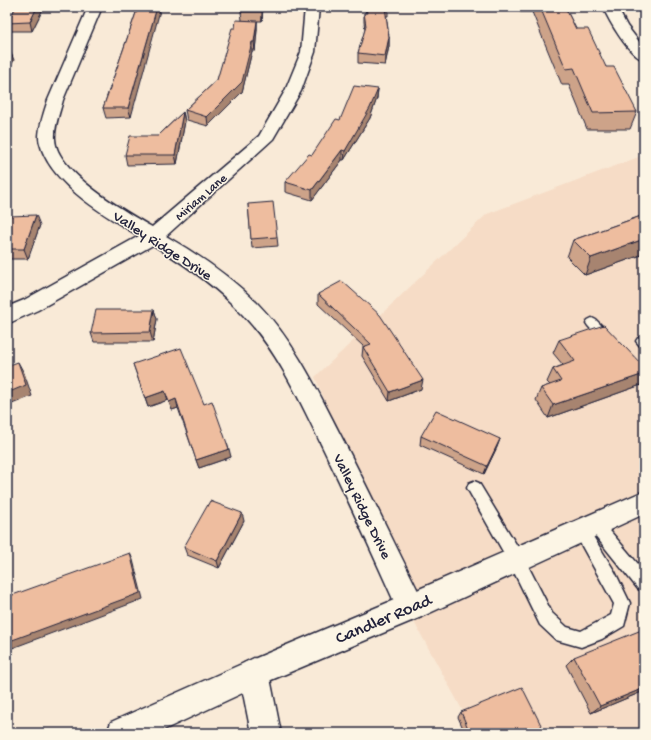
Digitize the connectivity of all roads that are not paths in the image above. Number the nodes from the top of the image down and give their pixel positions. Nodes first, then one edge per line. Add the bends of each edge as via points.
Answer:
1 (95, 7) edge
2 (312, 7) edge
3 (610, 7) edge
4 (644, 56) edge
5 (154, 236) junction
6 (7, 316) edge
7 (592, 323) dead end
8 (618, 350) edge
9 (474, 488) dead end
10 (644, 502) edge
11 (588, 527) junction
12 (516, 559) junction
13 (644, 583) edge
14 (411, 607) junction
15 (254, 674) junction
16 (122, 733) edge
17 (266, 733) edge

1 - 5 street, Valley Ridge Drive via 50,116 47,141 56,164 81,188 114,214
2 - 5 street, Miriam Lane via 308,52 293,91 266,139
3 - 4 street via 614,18
5 - 6 street, Miriam Lane
5 - 14 street, Valley Ridge Drive via 195,262 238,298 271,334 302,384
7 - 8 lane
9 - 12 lane
10 - 11 street, Candler Road
11 - 12 street, Candler Road
11 - 12 lane via 622,603 618,620 596,633 581,639 562,634 546,618
11 - 13 lane
12 - 14 street, Candler Road
14 - 15 street, Candler Road
15 - 16 street, Candler Road
15 - 17 street

